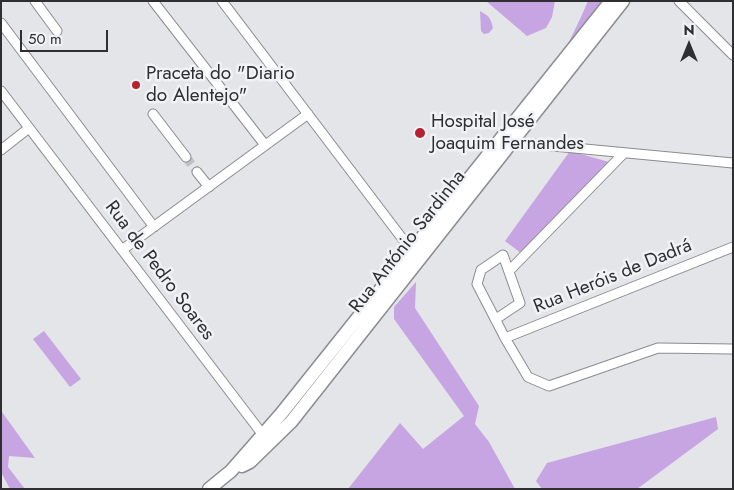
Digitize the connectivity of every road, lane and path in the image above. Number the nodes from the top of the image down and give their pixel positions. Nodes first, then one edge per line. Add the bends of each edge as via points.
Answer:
1 (35, 1) edge
2 (153, 1) edge
3 (222, 1) edge
4 (611, 1) edge
5 (623, 1) edge
6 (679, 1) edge
7 (1, 23) edge
8 (57, 31) dead end
9 (733, 55) edge
10 (1, 92) edge
11 (153, 114) dead end
12 (308, 114) junction
13 (29, 128) junction
14 (511, 142) junction
15 (265, 145) junction
16 (1, 150) edge
17 (624, 154) junction
18 (186, 157) tunnel mouth
19 (733, 162) edge
20 (197, 172) tunnel mouth
21 (209, 186) junction
22 (154, 227) junction
23 (733, 247) edge
24 (122, 250) junction
25 (415, 255) junction
26 (509, 271) junction
27 (496, 319) junction
28 (505, 338) junction
29 (733, 349) edge
30 (281, 433) junction
31 (263, 435) junction
32 (231, 471) junction
33 (209, 489) edge

1 - 8 street
2 - 15 street
3 - 12 street
4 - 25 main road, Rua António Sardinha
5 - 14 main road, Rua António Sardinha
6 - 9 street
7 - 22 street
10 - 13 street, Rua de Pedro Soares
11 - 18 street
12 - 15 street
12 - 25 street
13 - 16 street
13 - 24 street, Rua de Pedro Soares
14 - 17 street
14 - 25 main road, Rua António Sardinha
15 - 21 street
17 - 19 street
17 - 26 street
20 - 21 street
21 - 22 street
22 - 24 street
23 - 28 street, Rua Heróis de Dadrá
24 - 31 street, Rua de Pedro Soares
25 - 30 main road, Rua António Sardinha
25 - 31 main road, Rua António Sardinha via 369,301
26 - 27 street via 520,303
26 - 27 street via 503,255 481,270 478,284
27 - 28 street
28 - 29 street via 528,377 549,386 658,348
30 - 31 street
30 - 32 main road, Rua António Sardinha via 250,462
31 - 32 main road, Rua António Sardinha
32 - 33 main road, Rua António Sardinha

